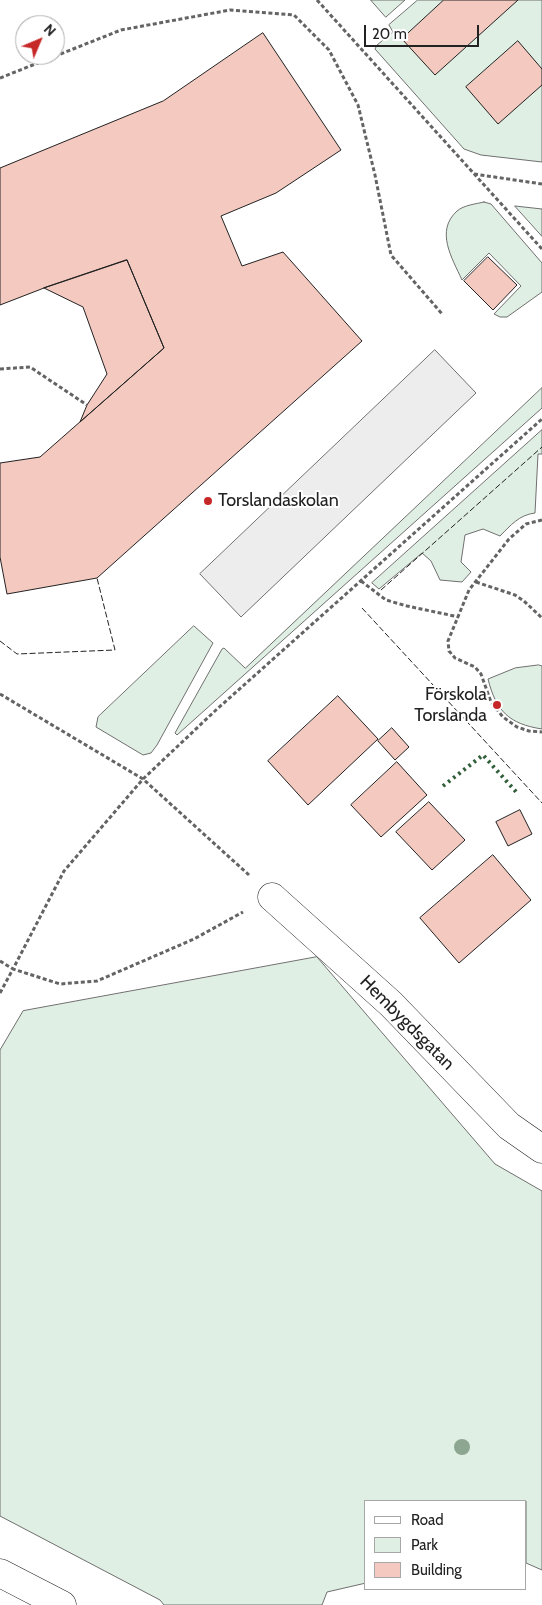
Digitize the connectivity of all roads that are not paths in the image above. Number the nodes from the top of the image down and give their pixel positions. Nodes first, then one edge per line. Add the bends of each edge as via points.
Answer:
1 (272, 897) road end
2 (542, 1149) edge
3 (0, 1573) edge
4 (62, 1605) edge

1 - 2 street, Hembygdsgatan via 391,1004 509,1126
3 - 4 street

